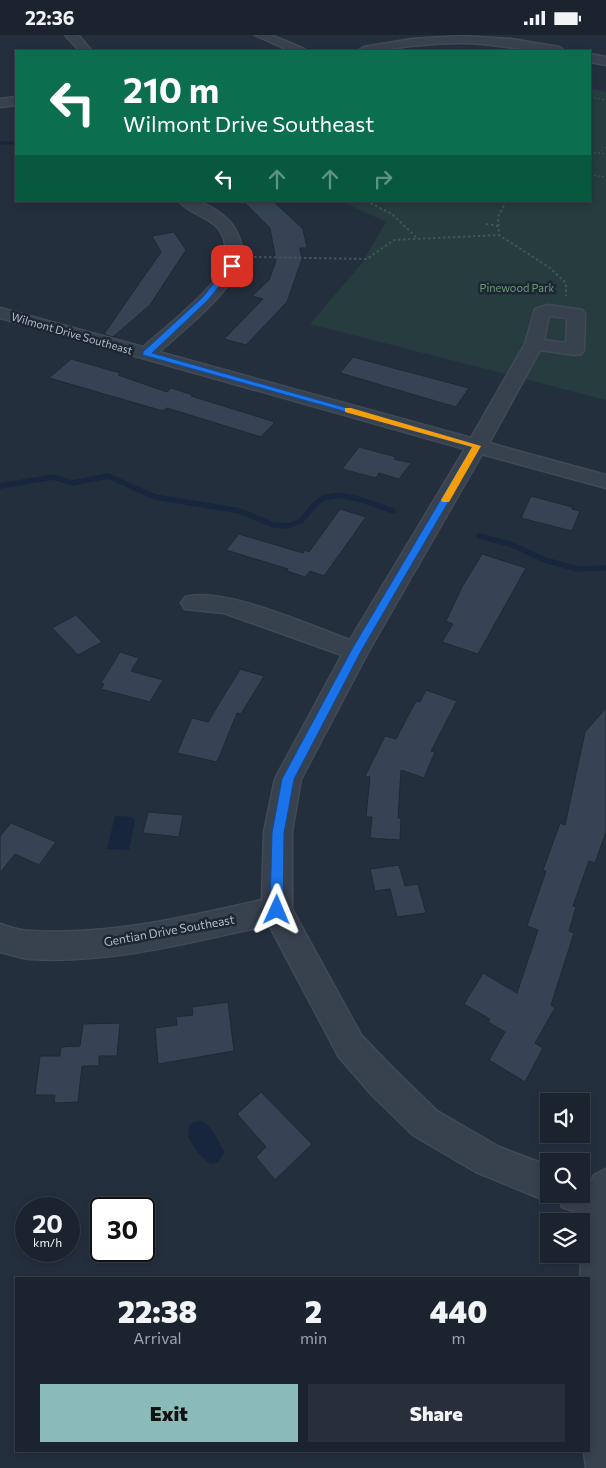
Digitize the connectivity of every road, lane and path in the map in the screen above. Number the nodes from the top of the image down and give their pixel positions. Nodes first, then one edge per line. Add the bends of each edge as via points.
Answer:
1 (71, 35) edge
2 (261, 35) edge
3 (416, 37) edge
4 (523, 39) edge
5 (85, 50) edge
6 (298, 50) edge
7 (368, 50) edge
8 (556, 50) edge
9 (591, 58) edge
10 (606, 61) edge
11 (591, 97) edge
12 (606, 100) edge
13 (15, 101) edge
14 (0, 103) edge
15 (606, 147) edge
16 (594, 149) dead end
17 (594, 152) junction
18 (591, 153) edge
19 (599, 153) junction
20 (606, 154) edge
21 (591, 175) edge
22 (606, 177) edge
23 (188, 202) edge
24 (368, 202) edge
25 (505, 202) edge
26 (486, 224) dead end
27 (498, 226) junction
28 (499, 235) junction
29 (418, 239) junction
30 (251, 257) dead end
31 (564, 301) dead end
32 (0, 313) edge
33 (534, 344) dead end
34 (146, 354) junction
35 (477, 446) junction
36 (606, 482) edge
37 (193, 603) dead end
38 (356, 651) junction
39 (277, 910) junction
40 (0, 938) edge
41 (540, 1181) edge
42 (597, 1197) edge
43 (606, 1467) edge

1 - 5 street
2 - 6 street
3 - 4 street
3 - 7 street
4 - 8 street
9 - 10 street
11 - 12 path
13 - 14 street
15 - 19 path
16 - 17 path
17 - 18 path
17 - 19 path
19 - 20 path
21 - 22 path
23 - 34 street via 209,212 228,230 234,248 232,266 205,298
24 - 29 path via 392,214
25 - 27 path via 500,209
26 - 27 path
27 - 28 path
28 - 29 path
28 - 31 path via 550,268 566,283
29 - 30 path via 394,241 367,259
32 - 34 street, Wilmont Drive Southeast
33 - 35 street
34 - 35 street, Wilmont Drive Southeast
35 - 36 street, Wilmont Drive Southeast
35 - 38 street
37 - 38 street via 226,605
38 - 39 street via 288,779 278,833
39 - 40 street, Gentian Drive Southeast via 114,942 28,945
39 - 41 street via 350,1045 394,1094 424,1123 488,1161
42 - 43 street via 602,1251 592,1353

